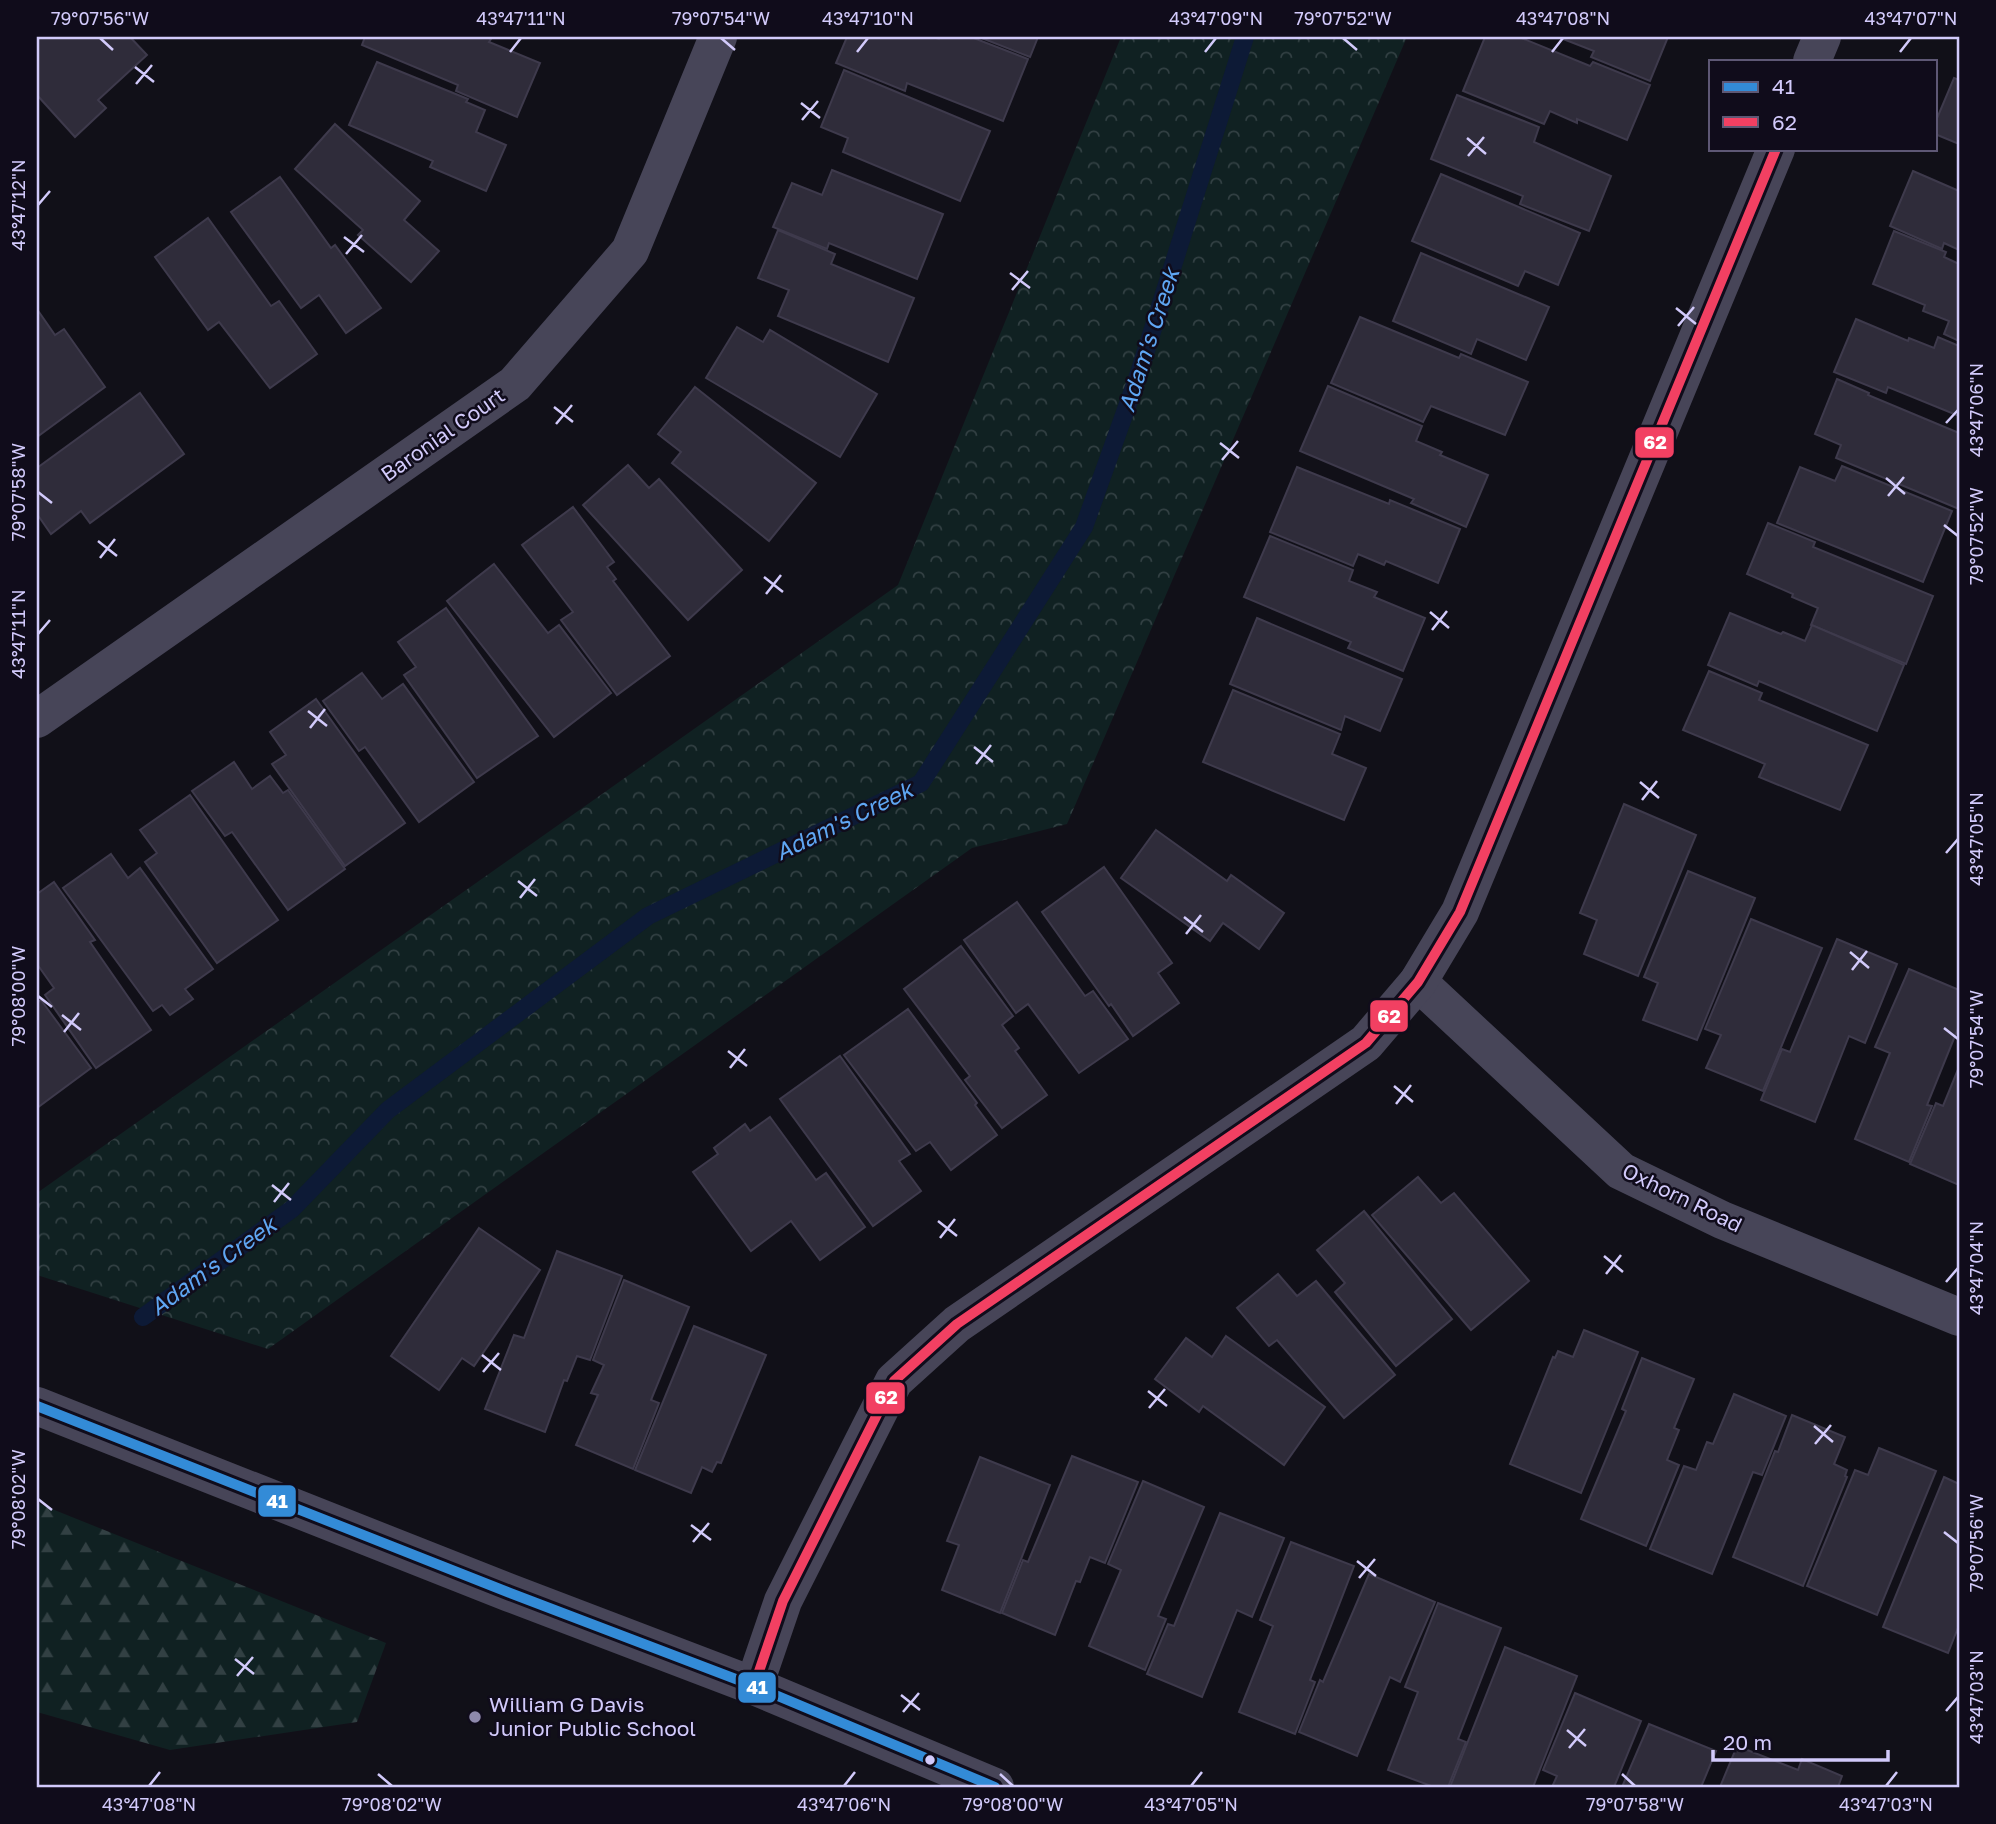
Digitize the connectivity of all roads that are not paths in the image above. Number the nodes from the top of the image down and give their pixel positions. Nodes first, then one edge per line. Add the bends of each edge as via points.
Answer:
1 (718, 37) edge
2 (1822, 37) edge
3 (1812, 60) edge
4 (1776, 150) edge
5 (37, 719) edge
6 (1418, 982) junction
7 (1959, 1317) edge
8 (38, 1406) edge
9 (754, 1686) junction
10 (995, 1787) edge

1 - 5 street, Baronial Court via 630,251 515,384
2 - 3 street
4 - 6 street via 1460,912
6 - 7 street, Oxhorn Road via 1621,1171 1722,1220
6 - 9 street via 1366,1043 957,1324 894,1381 783,1601
8 - 9 street
9 - 10 street

